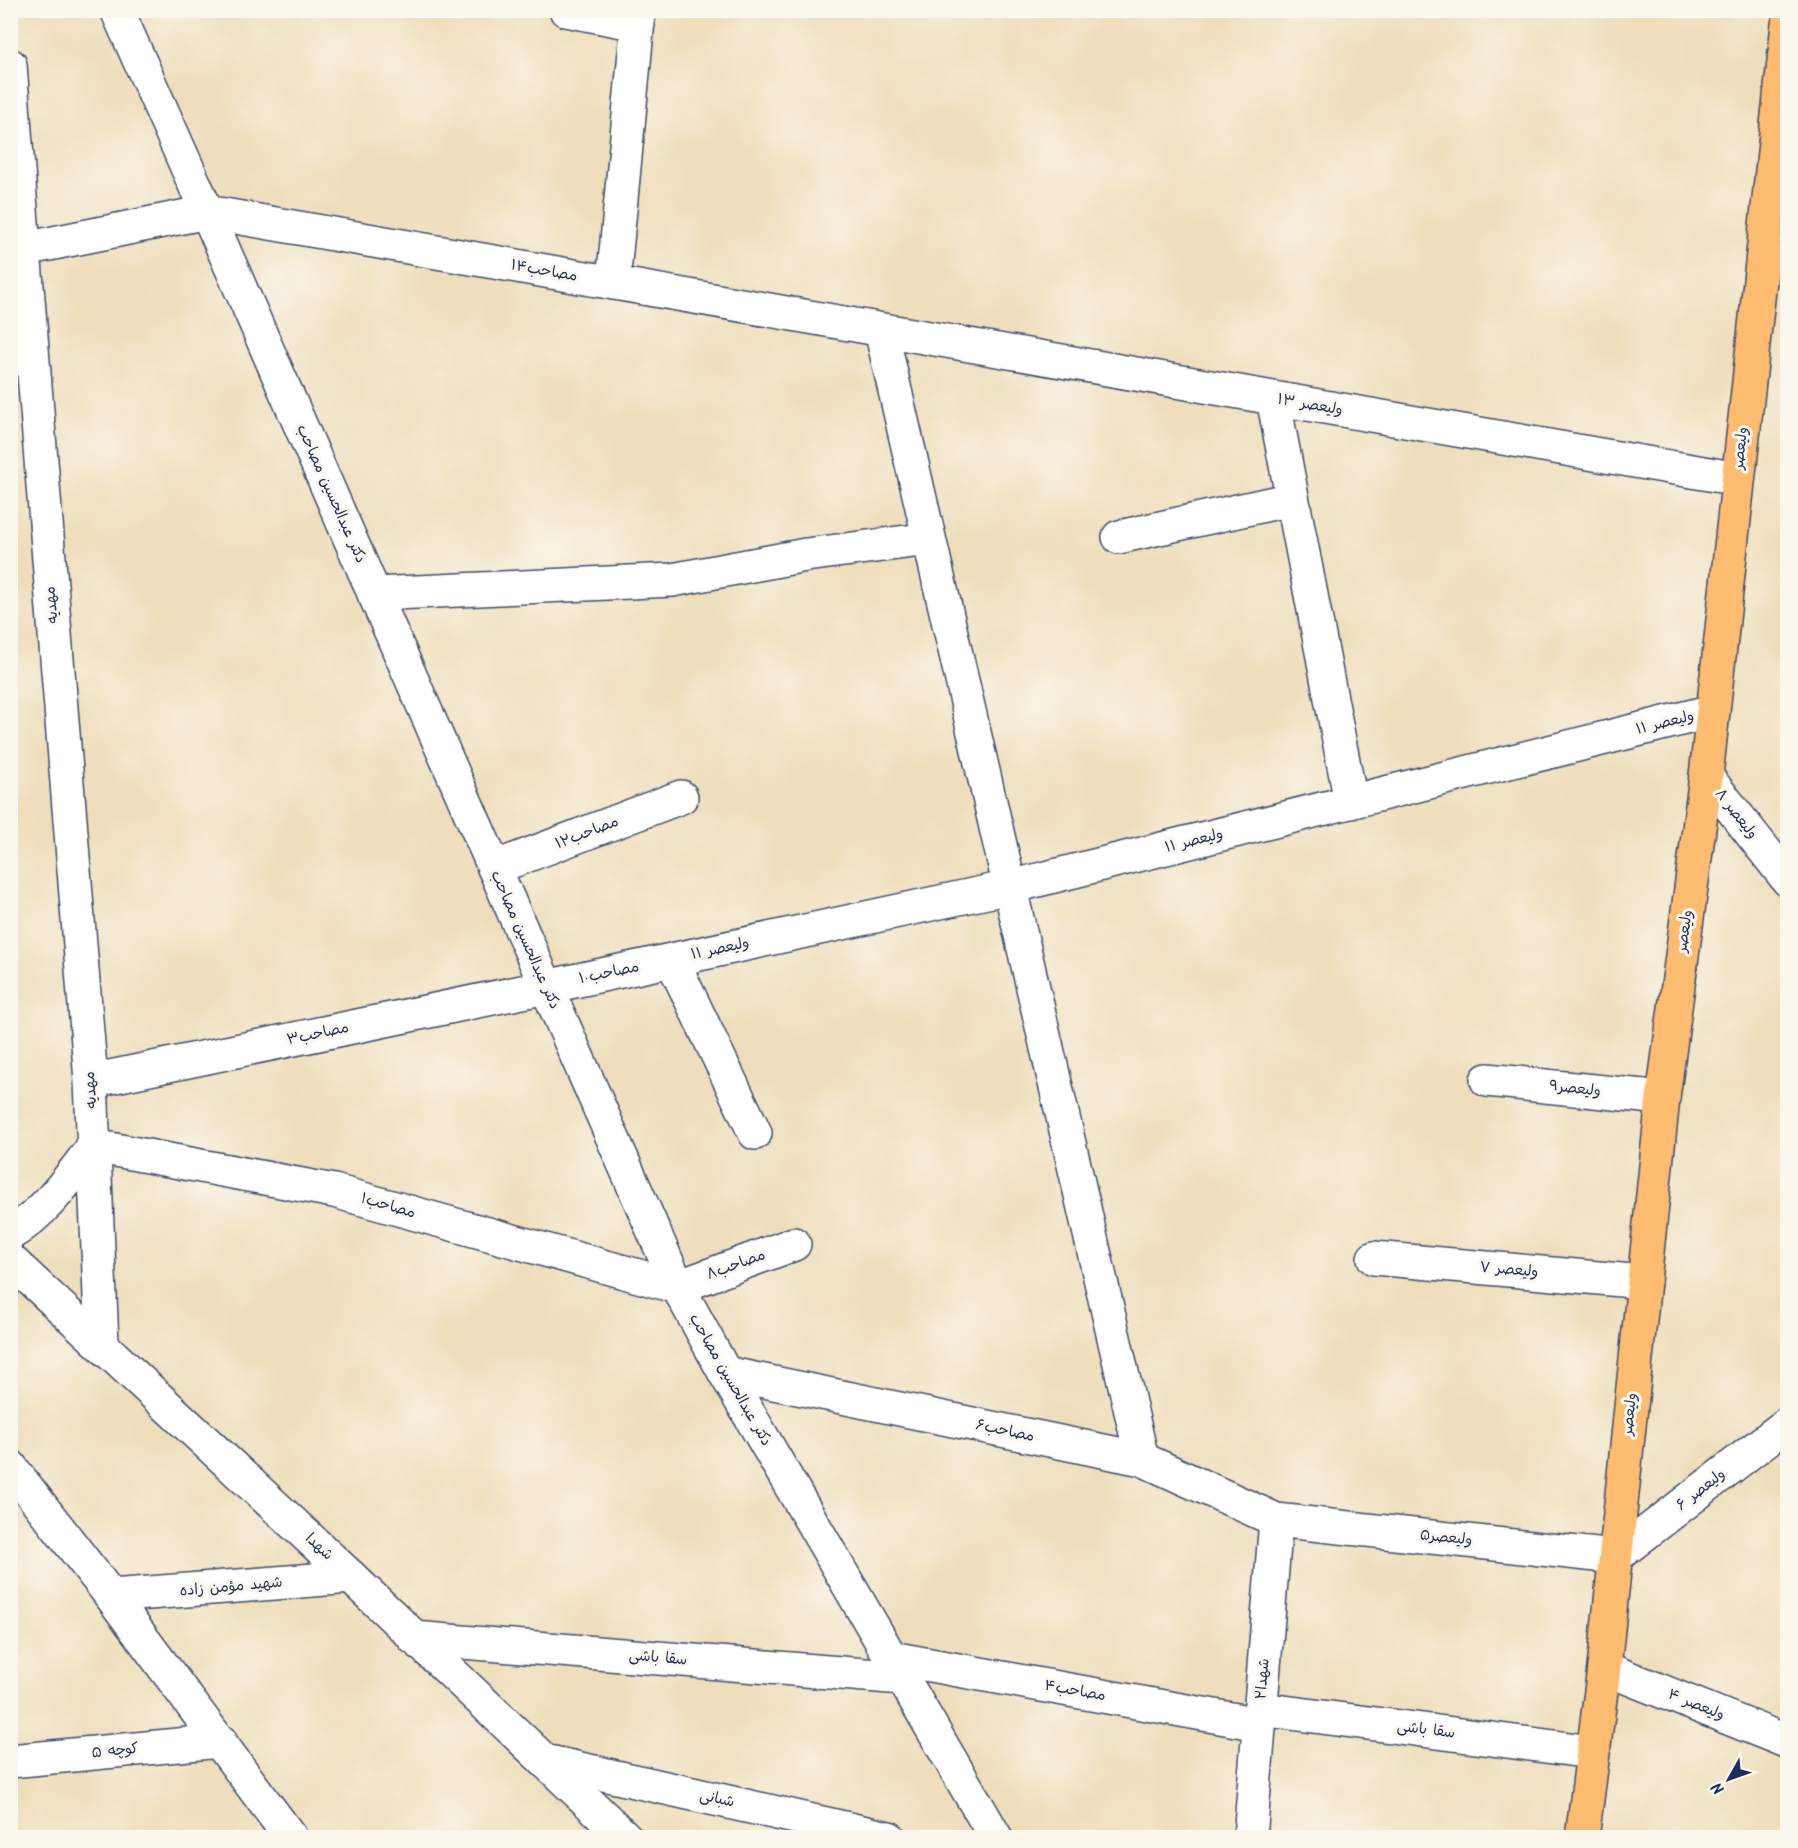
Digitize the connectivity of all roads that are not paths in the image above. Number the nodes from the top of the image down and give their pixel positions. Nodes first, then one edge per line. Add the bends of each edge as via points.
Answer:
1 (117, 10) edge
2 (566, 10) edge
3 (638, 17) edge
4 (1788, 24) edge
5 (10, 65) edge
6 (1785, 68) edge
7 (207, 212) junction
8 (24, 249) junction
9 (614, 283) junction
10 (881, 330) junction
11 (1273, 398) junction
12 (1738, 479) junction
13 (1292, 499) junction
14 (1119, 537) dead end
15 (929, 539) junction
16 (374, 594) junction
17 (1713, 711) junction
18 (1706, 776) junction
19 (681, 797) dead end
20 (1351, 802) junction
21 (494, 868) junction
22 (1788, 880) edge
23 (1010, 887) junction
24 (672, 960) junction
25 (546, 987) junction
26 (1487, 1080) dead end
27 (91, 1081) junction
28 (1663, 1098) junction
29 (755, 1133) dead end
30 (94, 1146) junction
31 (10, 1234) edge
32 (794, 1244) dead end
33 (1374, 1258) dead end
34 (10, 1260) edge
35 (1644, 1282) junction
36 (678, 1287) junction
37 (102, 1344) junction
38 (725, 1373) junction
39 (1788, 1423) edge
40 (1142, 1459) junction
41 (10, 1466) edge
42 (1276, 1520) junction
43 (1615, 1557) junction
44 (351, 1577) junction
45 (111, 1596) junction
46 (414, 1638) junction
47 (897, 1668) junction
48 (1604, 1668) junction
49 (1260, 1716) junction
50 (220, 1740) junction
51 (1788, 1742) edge
52 (1592, 1752) junction
53 (10, 1761) edge
54 (545, 1761) junction
55 (291, 1838) edge
56 (626, 1838) edge
57 (889, 1838) edge
58 (996, 1838) edge
59 (1250, 1838) edge
60 (1582, 1838) edge

1 - 7 street, دکتر عبدالحسین مصاحب
2 - 3 street
3 - 9 street
4 - 6 main road, ولیعصر
5 - 8 street, مهدیه
6 - 12 main road, ولیعصر
7 - 8 street
7 - 9 street, مصاحب۱۴
7 - 16 street, دکتر عبدالحسین مصاحب
8 - 27 street, مهدیه
9 - 10 street, مصاحب۱۴
10 - 11 street, ولیعصر ۱۳
10 - 15 street
11 - 12 street, ولیعصر ۱۳
11 - 13 street
12 - 17 main road, ولیعصر
13 - 14 street
13 - 20 street
15 - 16 street via 806,555 672,580
15 - 23 street
16 - 21 street, دکتر عبدالحسین مصاحب
17 - 18 main road, ولیعصر
17 - 20 street, ولیعصر ۱۱
18 - 22 street, ولیعصر ۸
18 - 28 main road, ولیعصر
19 - 21 street, مصاحب۱۲
20 - 23 street, ولیعصر ۱۱
21 - 25 street, دکتر عبدالحسین مصاحب
23 - 24 street, ولیعصر ۱۱
23 - 40 street
24 - 25 street, مصاحب۱۰
24 - 29 street
25 - 27 street, مصاحب۳
25 - 36 street, دکتر عبدالحسین مصاحب
26 - 28 street, ولیعصر۹
27 - 30 street, مهدیه
28 - 35 main road, ولیعصر
30 - 31 street via 58,1192 26,1224
30 - 36 street, مصاحب۱ via 333,1191
30 - 37 street, مهدیه
32 - 36 street, مصاحب۸
33 - 35 street, ولیعصر ۷
34 - 37 street, شهدا
35 - 43 main road, ولیعصر
36 - 38 street, دکتر عبدالحسین مصاحب
37 - 44 street, شهدا
38 - 40 street, مصاحب۶
38 - 47 street, دکتر عبدالحسین مصاحب
39 - 43 street, ولیعصر ۶
40 - 42 street, مصاحب۶
41 - 45 street
42 - 43 street, ولیعصر۵
42 - 49 street, شهدا۲
43 - 48 main road, ولیعصر
44 - 45 street, شهید مؤمن زاده
44 - 46 street, شهدا
45 - 50 street
46 - 47 street, سقا باشی
46 - 54 street, شهدا
47 - 49 street, مصاحب۴
47 - 58 street, دکتر عبدالحسین مصاحب
48 - 51 street, ولیعصر ۴
48 - 52 main road, ولیعصر
49 - 52 street, سقا باشی
49 - 59 street, شهدا۲
50 - 53 street, کوچه ۵
50 - 55 street
52 - 60 main road, ولیعصر
54 - 56 street, شهدا
54 - 57 street, شبانی

